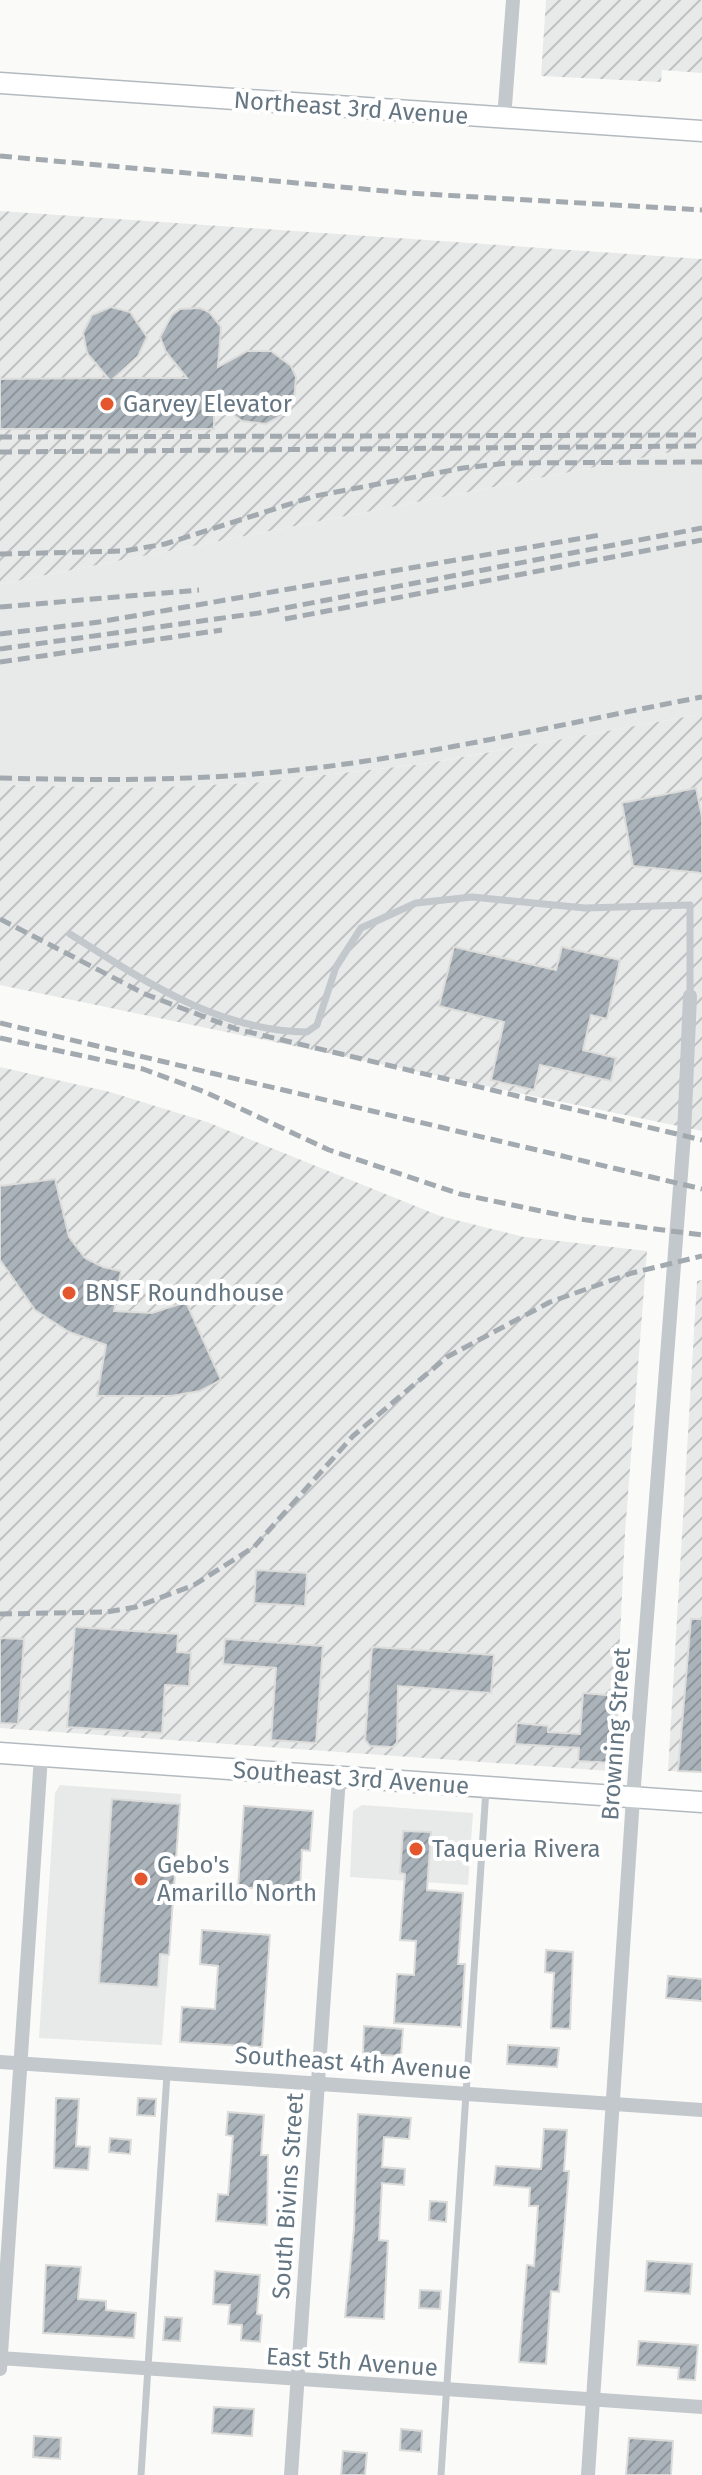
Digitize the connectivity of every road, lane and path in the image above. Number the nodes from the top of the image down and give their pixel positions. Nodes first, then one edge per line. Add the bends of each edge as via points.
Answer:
1 (513, 0) edge
2 (0, 83) edge
3 (504, 119) junction
4 (702, 131) edge
5 (702, 904) edge
6 (690, 905) junction
7 (70, 934) dead end
8 (690, 937) junction
9 (702, 937) edge
10 (690, 996) joint
11 (0, 1753) edge
12 (41, 1756) junction
13 (339, 1777) junction
14 (487, 1787) junction
15 (633, 1798) junction
16 (702, 1802) edge
17 (0, 2062) edge
18 (21, 2063) junction
19 (167, 2073) junction
20 (318, 2083) junction
21 (468, 2093) junction
22 (614, 2104) junction
23 (702, 2110) edge
24 (0, 2358) edge
25 (0, 2369) edge
26 (149, 2369) junction
27 (298, 2380) junction
28 (448, 2390) junction
29 (593, 2400) junction
30 (702, 2407) edge
31 (141, 2475) edge
32 (291, 2475) edge
33 (441, 2475) edge
34 (588, 2475) edge

1 - 3 street
2 - 3 main road, Northeast 3rd Avenue
3 - 4 main road, Northeast 3rd Avenue
5 - 6 lane
6 - 7 lane via 585,908 472,897 416,903 361,928 336,967 317,1025 307,1032 244,1022 187,1004
6 - 8 lane
8 - 9 lane
8 - 10 lane
10 - 15 street, Browning Street
11 - 12 main road, Southeast 3rd Avenue
12 - 13 main road, Southeast 3rd Avenue
12 - 18 street
13 - 14 main road, Southeast 3rd Avenue
13 - 20 street, South Bivins Street
14 - 15 main road, Southeast 3rd Avenue
14 - 21 lane
15 - 16 main road, Southeast 3rd Avenue
15 - 22 street, Browning Street
17 - 18 street, Southeast 4th Avenue
18 - 19 street, Southeast 4th Avenue
18 - 24 street
19 - 20 street, Southeast 4th Avenue
19 - 26 lane
20 - 21 street, Southeast 4th Avenue
20 - 27 street, South Bivins Street
21 - 22 street, Southeast 4th Avenue
21 - 28 lane
22 - 23 street, Southeast 4th Avenue
22 - 29 street, Browning Street
24 - 25 street
24 - 26 street, East 5th Avenue
26 - 27 street, East 5th Avenue
26 - 31 lane
27 - 28 street, East 5th Avenue
27 - 32 street, South Bivins Street
28 - 29 street, East 5th Avenue
28 - 33 lane
29 - 30 street, East 5th Avenue
29 - 34 street, Browning Street

